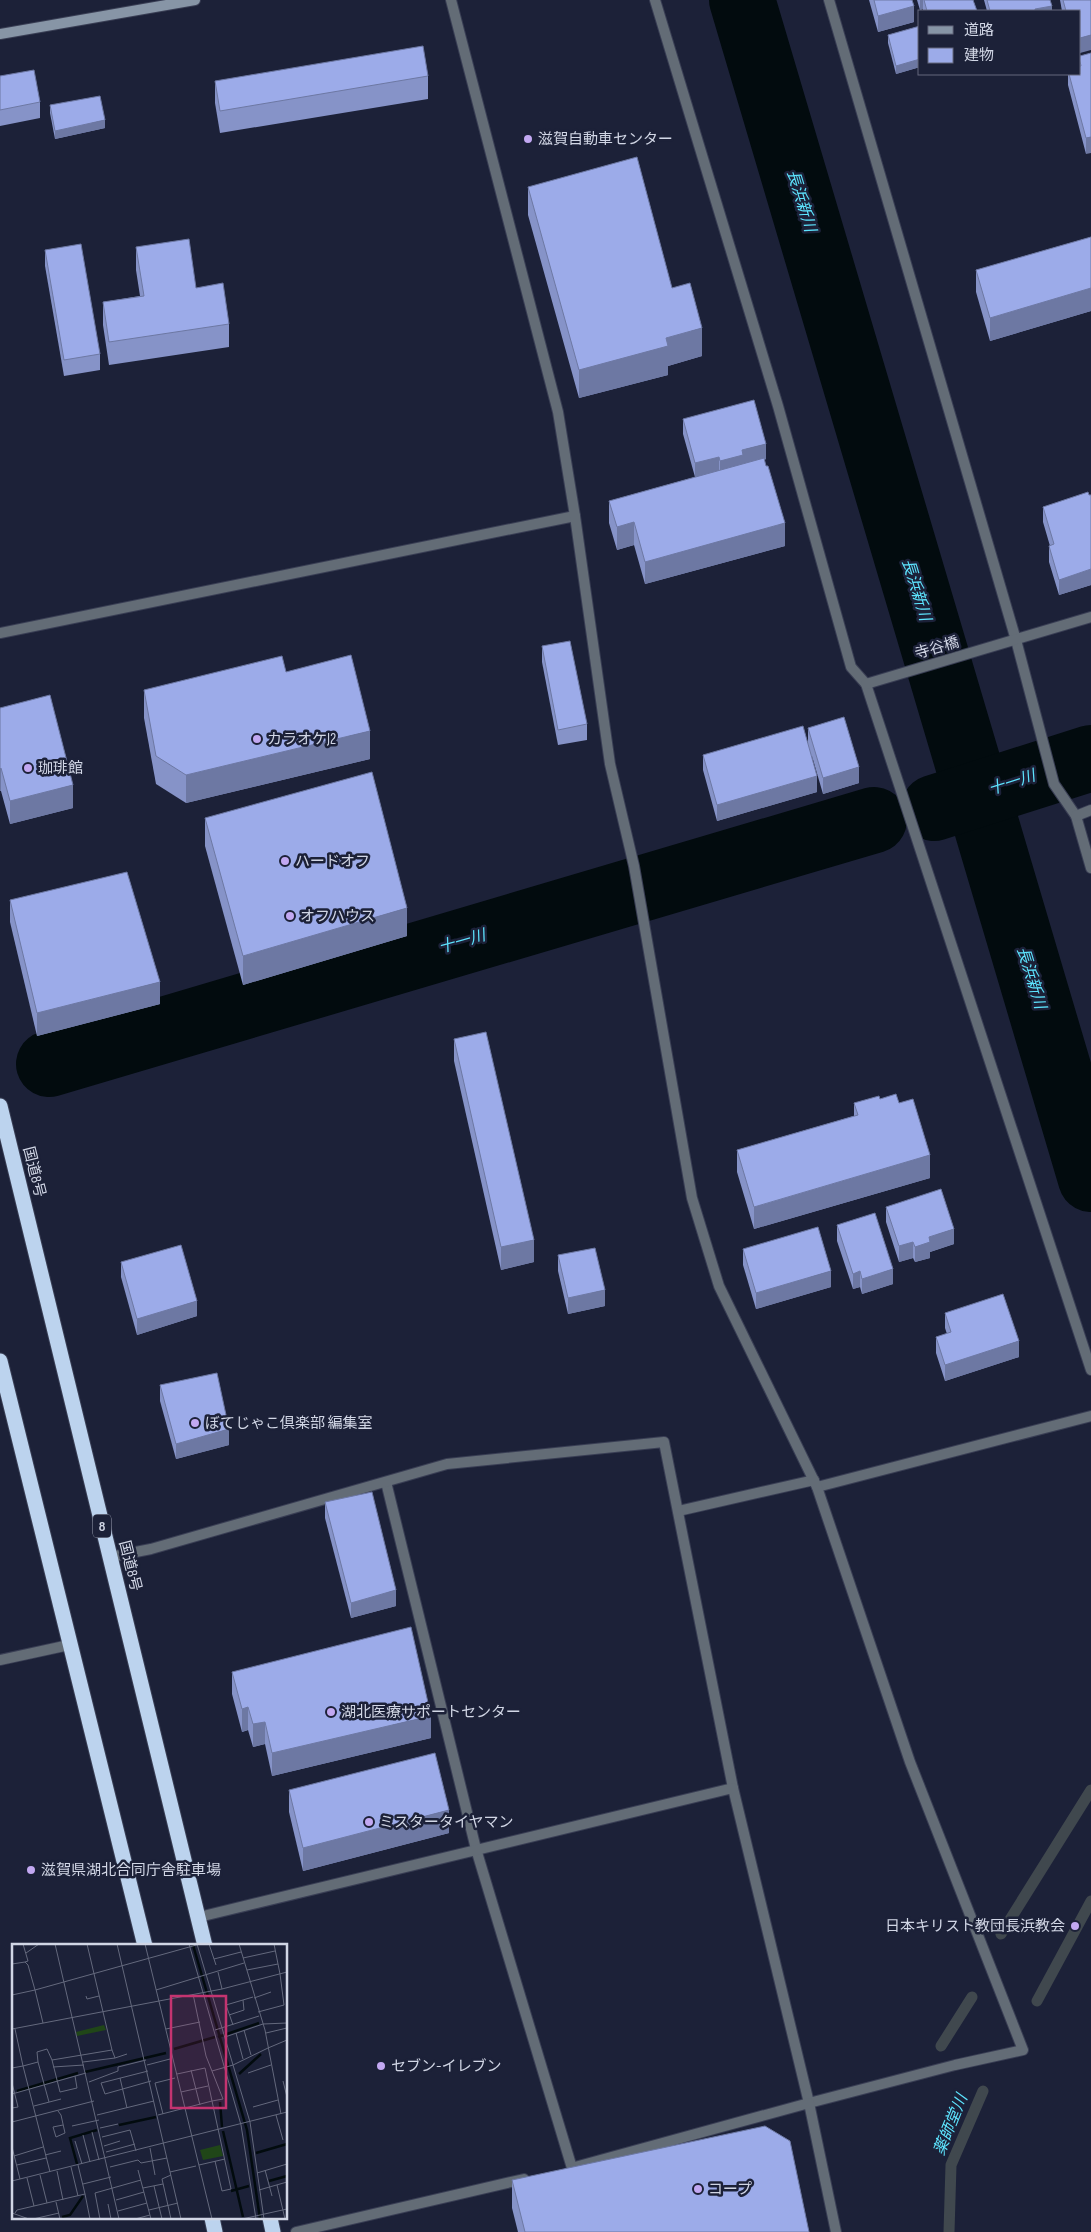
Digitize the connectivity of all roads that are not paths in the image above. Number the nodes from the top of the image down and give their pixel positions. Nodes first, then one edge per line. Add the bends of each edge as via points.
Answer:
1 (195, 0) edge
2 (451, 0) edge
3 (655, 0) edge
4 (829, 0) edge
5 (0, 34) edge
6 (575, 516) junction
7 (1091, 617) edge
8 (0, 633) edge
9 (1016, 640) junction
10 (866, 684) junction
11 (1091, 810) edge
12 (1076, 816) junction
13 (1091, 868) edge
14 (0, 1106) edge
15 (0, 1362) edge
16 (1091, 1370) edge
17 (1091, 1416) edge
18 (386, 1482) junction
19 (816, 1483) junction
20 (678, 1511) junction
21 (110, 1557) junction
22 (69, 1645) junction
23 (0, 1660) edge
24 (733, 1788) junction
25 (476, 1849) junction
26 (199, 1917) junction
27 (144, 1944) edge
28 (206, 1944) edge
29 (810, 2103) junction
30 (533, 2177) edge
31 (296, 2232) edge
32 (836, 2232) edge

1 - 5 main road
2 - 6 street via 558,412
3 - 10 street via 778,406 851,667
4 - 9 street
6 - 8 street
6 - 19 street via 610,764 634,866 694,1207 719,1286
7 - 9 street, 寺谷橋
9 - 10 street, 寺谷橋
9 - 12 street via 1054,784
10 - 16 street
11 - 12 street
12 - 13 street
14 - 21 highway, 国道8号 / 8
15 - 22 highway
17 - 19 street
18 - 20 street via 447,1464 664,1442
18 - 21 street via 151,1550
18 - 25 street
19 - 20 street
19 - 29 street via 910,1762 1023,2050
20 - 24 street
21 - 26 highway, 国道8号 / 8
22 - 23 street
22 - 27 highway
24 - 25 street
24 - 29 street
25 - 26 street
25 - 29 street via 567,2169
26 - 28 highway, 国道8号 / 8
29 - 32 street
30 - 31 street

